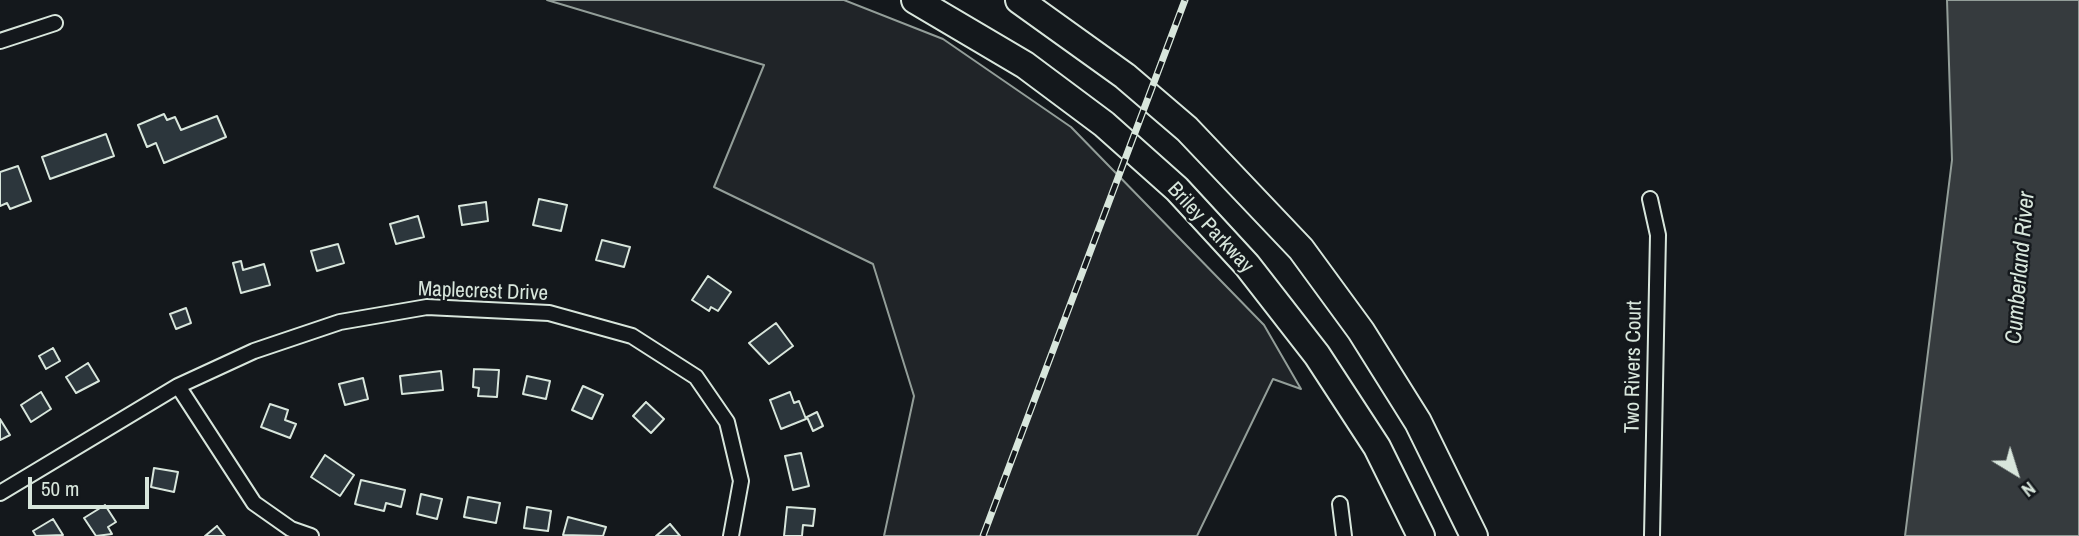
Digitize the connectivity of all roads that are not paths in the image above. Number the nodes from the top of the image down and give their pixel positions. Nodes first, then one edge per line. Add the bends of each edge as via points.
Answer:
1 (915, 0) edge
2 (1019, 0) edge
3 (55, 23) dead end
4 (0, 41) edge
5 (1650, 199) dead end
6 (178, 386) junction
7 (0, 493) edge
8 (1340, 505) dead end
9 (311, 536) edge
10 (731, 536) edge
11 (1345, 536) edge
12 (1422, 536) edge
13 (1474, 536) edge
14 (1652, 536) edge

1 - 12 highway, Briley Parkway via 1026,65 1104,124 1177,189 1247,265 1317,355 1377,447
2 - 13 highway via 1125,76 1187,129 1301,249 1361,331 1418,422
3 - 4 street
5 - 14 street, Two Rivers Court via 1658,235
6 - 7 street, Maplecrest Drive
6 - 9 street via 254,503 291,529
6 - 10 street, Maplecrest Drive via 254,351 340,322 427,307 549,313 632,336 696,377 727,422 741,481
8 - 11 street

